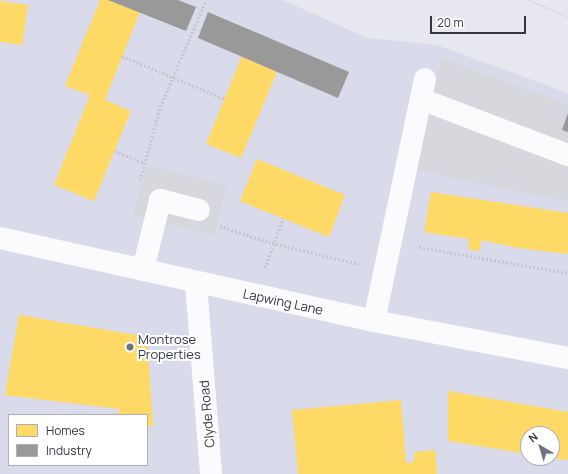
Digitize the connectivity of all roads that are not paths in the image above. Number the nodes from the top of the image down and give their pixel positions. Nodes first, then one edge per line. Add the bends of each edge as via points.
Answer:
1 (568, 155) edge
2 (199, 210) road end
3 (0, 238) edge
4 (143, 270) junction
5 (196, 283) junction
6 (374, 322) junction
7 (568, 358) edge
8 (212, 474) edge

1 - 6 street via 423,89
2 - 4 street via 160,200
3 - 4 street, Lapwing Lane
4 - 5 street, Lapwing Lane
5 - 6 street, Lapwing Lane
5 - 8 street, Clyde Road
6 - 7 street, Lapwing Lane

